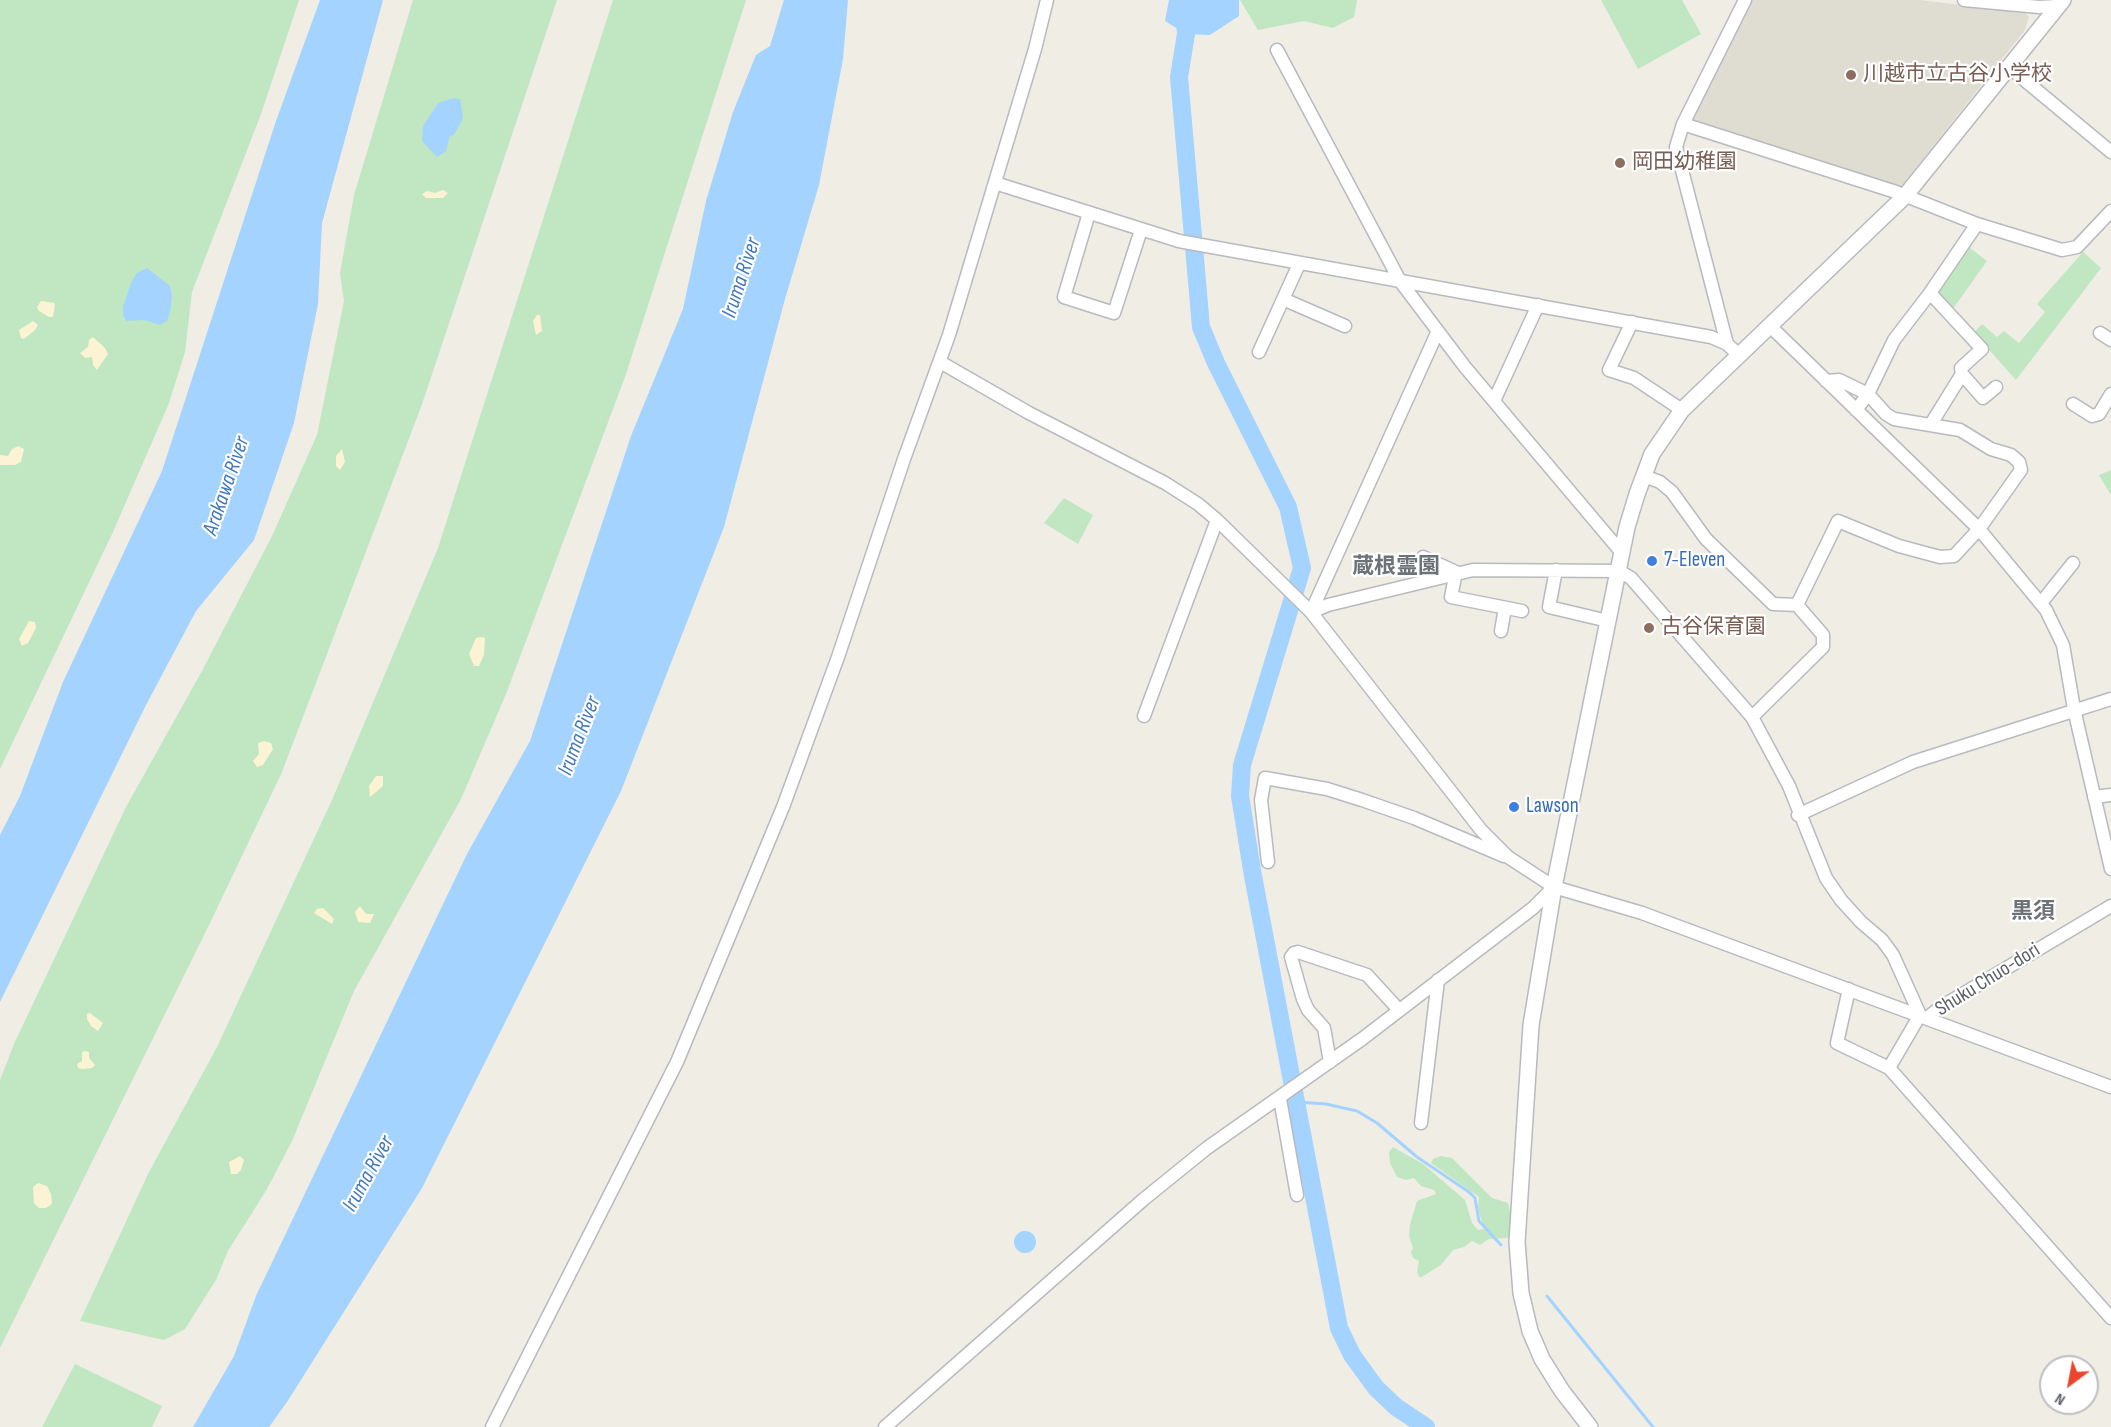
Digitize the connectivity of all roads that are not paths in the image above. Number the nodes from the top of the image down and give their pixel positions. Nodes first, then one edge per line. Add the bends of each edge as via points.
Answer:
1 (1047, 0) edge
2 (1745, 0) edge
3 (1964, 0) edge
4 (1990, 1) edge
5 (2061, 3) edge
6 (1277, 50) dead end
7 (2010, 68) junction
8 (1683, 123) junction
9 (2111, 152) edge
10 (995, 183) junction
11 (1905, 196) junction
12 (2111, 211) edge
13 (1089, 213) junction
14 (1977, 225) junction
15 (1141, 230) junction
16 (1299, 264) junction
17 (1400, 281) junction
18 (1930, 293) junction
19 (1283, 298) junction
20 (1538, 305) junction
21 (1632, 322) junction
22 (1345, 326) dead end
23 (1770, 326) junction
24 (1437, 333) junction
25 (1727, 344) junction
26 (1259, 352) dead end
27 (1739, 355) junction
28 (940, 362) junction
29 (1962, 374) junction
30 (1826, 381) junction
31 (1996, 387) dead end
32 (1868, 394) junction
33 (2111, 394) edge
34 (1494, 401) junction
35 (2073, 404) dead end
36 (1682, 410) junction
37 (1856, 410) junction
38 (1931, 424) junction
39 (1644, 476) junction
40 (1217, 520) junction
41 (1979, 529) junction
42 (1622, 553) junction
43 (1423, 557) dead end
44 (2073, 563) dead end
45 (1556, 570) junction
46 (1619, 571) junction
47 (1456, 572) junction
48 (2041, 603) junction
49 (1797, 605) junction
50 (1505, 608) junction
51 (1522, 611) dead end
52 (1311, 612) junction
53 (1608, 621) junction
54 (1501, 631) dead end
55 (2111, 699) edge
56 (2074, 710) junction
57 (1144, 716) dead end
58 (1752, 717) junction
59 (2111, 795) edge
60 (2094, 797) junction
61 (1798, 816) junction
62 (1508, 857) junction
63 (1268, 862) dead end
64 (2111, 869) edge
65 (1554, 887) junction
66 (2111, 906) edge
67 (1438, 980) junction
68 (1849, 989) junction
69 (1399, 1010) junction
70 (1924, 1017) junction
71 (1330, 1062) junction
72 (1889, 1068) junction
73 (2111, 1087) edge
74 (1282, 1097) junction
75 (1421, 1123) dead end
76 (1297, 1195) dead end
77 (2111, 1318) edge
78 (492, 1427) edge
79 (885, 1427) edge
80 (1590, 1427) edge

1 - 10 street
2 - 8 street
3 - 4 street
4 - 5 street via 2039,7
5 - 7 street
6 - 17 street
7 - 9 street
7 - 11 street
8 - 11 street
8 - 25 street via 1676,147
10 - 13 street
10 - 28 street
11 - 14 street
11 - 23 street
12 - 14 street via 2077,247 2062,250
13 - 15 street
13 - 15 street via 1064,297 1114,313
14 - 18 street
15 - 16 street
16 - 17 street
16 - 19 street
17 - 20 street
17 - 24 street
18 - 29 street via 1982,349 1960,368
18 - 32 street via 1894,340
19 - 22 street
19 - 26 street
20 - 21 street
20 - 34 street
21 - 25 street via 1711,337
21 - 36 street via 1609,370 1634,378
23 - 27 street
23 - 30 street
24 - 34 street
24 - 52 street
25 - 27 street
27 - 36 street
28 - 40 street via 1165,483
28 - 78 street via 819,711 715,975 677,1062
29 - 31 street via 1983,398
29 - 38 street
30 - 32 street via 1839,380
30 - 37 street
32 - 37 street
32 - 38 street via 1894,419
33 - 35 street via 2099,414 2092,416
34 - 42 street
36 - 39 street via 1660,442
37 - 41 street
38 - 41 street via 1960,430 2019,462 2021,470
39 - 42 street
39 - 49 street via 1672,492 1706,539 1773,604
40 - 52 street
40 - 57 street
41 - 48 street
41 - 49 street via 1959,554 1947,558 1899,546 1838,521
42 - 46 street
43 - 47 street
44 - 48 street
45 - 46 street
45 - 47 street
45 - 53 street via 1549,607
46 - 53 street
46 - 58 street via 1638,585
47 - 50 street via 1451,597
47 - 52 street
48 - 56 street via 2063,645
49 - 58 street via 1823,635 1823,647
50 - 51 street
50 - 54 street
52 - 62 street via 1481,830
53 - 65 street
55 - 56 street
56 - 60 street
56 - 61 street via 1912,762
58 - 61 street via 1772,751
59 - 60 street
60 - 64 street
61 - 70 street via 1826,879 1893,955
62 - 63 street via 1362,800 1265,778 1260,800
62 - 65 street
65 - 67 street via 1533,908
65 - 68 street via 1642,913
65 - 80 street via 1532,1025 1518,1268 1530,1331 1542,1359
66 - 70 street, Shuku Chuo-dori
67 - 69 street
67 - 75 street
68 - 70 street
68 - 72 street via 1838,1042
69 - 71 street
69 - 71 street via 1367,975 1294,953 1291,957 1303,999 1324,1028
70 - 72 street
70 - 73 street
71 - 74 street
72 - 77 street
74 - 76 street
74 - 79 street via 1207,1148 1144,1199

